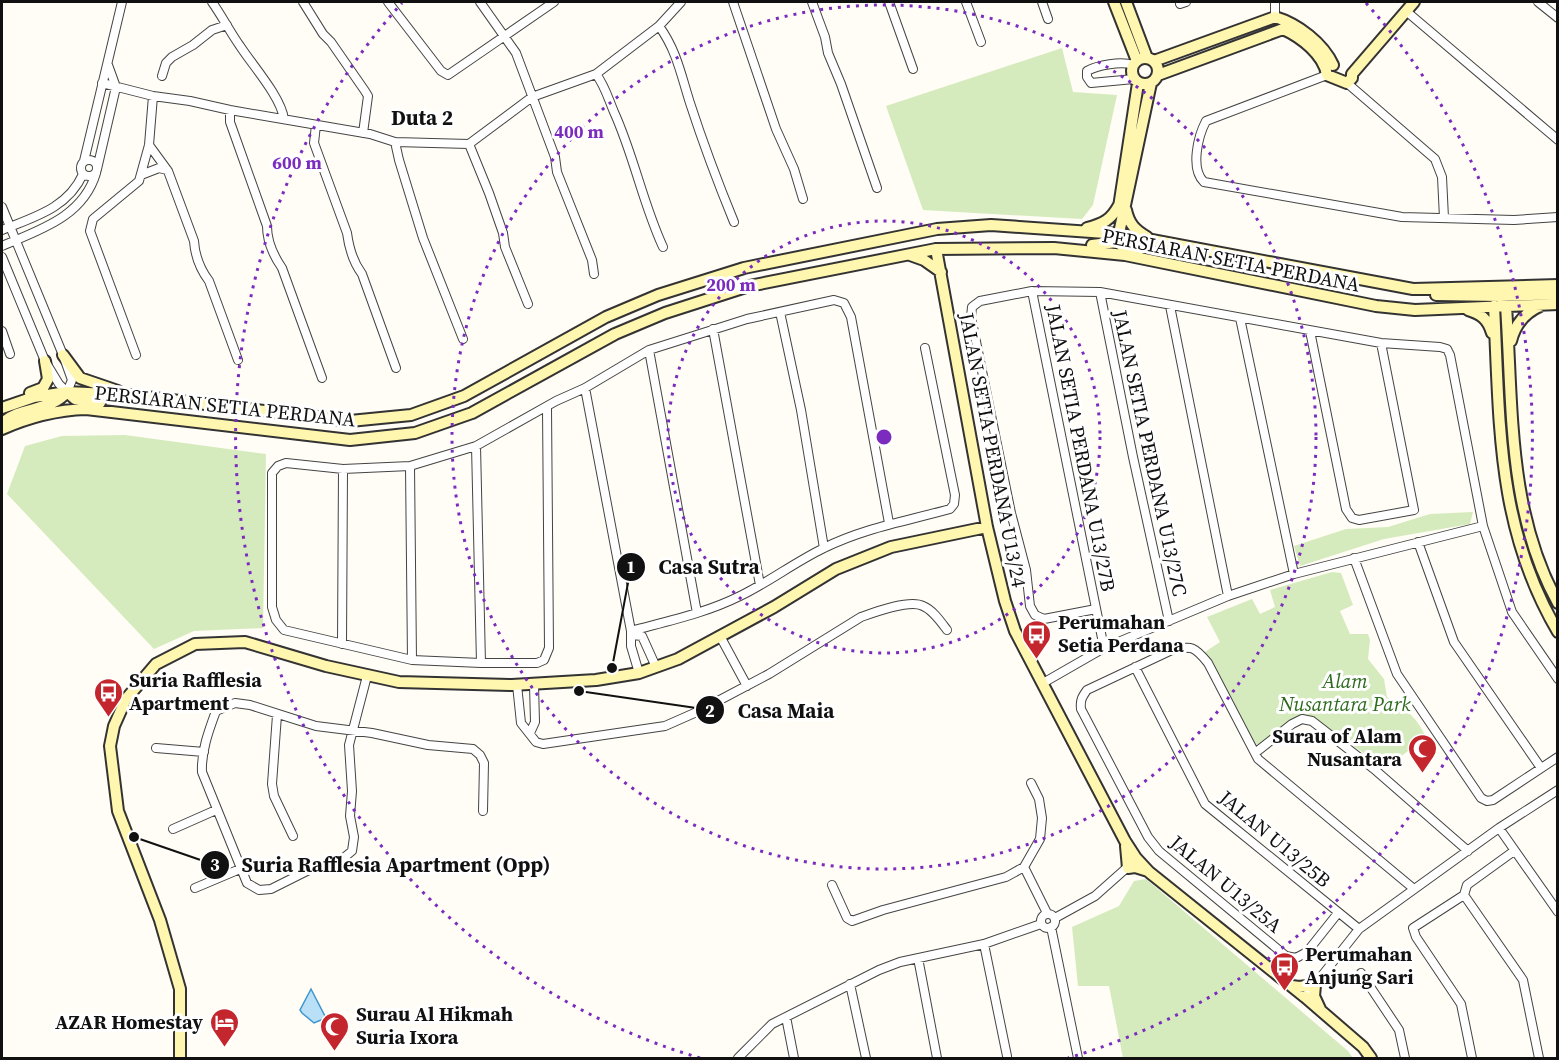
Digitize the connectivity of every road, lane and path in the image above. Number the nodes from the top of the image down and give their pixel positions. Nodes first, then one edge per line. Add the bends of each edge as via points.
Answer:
1 (122, 2) edge
2 (212, 2) edge
3 (303, 2) edge
4 (388, 2) edge
5 (480, 2) edge
6 (554, 2) edge
7 (681, 2) edge
8 (733, 2) edge
9 (812, 2) edge
10 (889, 2) edge
11 (966, 2) edge
12 (1042, 2) edge
13 (1114, 2) edge
14 (1126, 2) edge
15 (1275, 2) edge
16 (1414, 2) edge
17 (1538, 2) edge
18 (1406, 11) junction
19 (1557, 18) edge
20 (1048, 19) dead end
21 (1263, 20) junction
22 (1280, 22) junction
23 (227, 25) junction
24 (659, 26) junction
25 (1268, 33) junction
26 (504, 37) junction
27 (981, 42) dead end
28 (1143, 62) junction
29 (108, 63) junction
30 (913, 69) dead end
31 (1329, 70) junction
32 (596, 74) junction
33 (162, 76) dead end
34 (1349, 78) junction
35 (1155, 79) junction
36 (1136, 81) junction
37 (102, 83) junction
38 (116, 87) junction
39 (153, 96) junction
40 (532, 97) junction
41 (230, 110) junction
42 (284, 119) junction
43 (316, 125) junction
44 (363, 133) junction
45 (1557, 140) edge
46 (395, 142) junction
47 (469, 144) junction
48 (149, 145) junction
49 (84, 161) junction
50 (96, 171) junction
51 (168, 171) junction
52 (83, 174) junction
53 (141, 175) junction
54 (877, 188) dead end
55 (804, 199) dead end
56 (1123, 206) junction
57 (2, 207) edge
58 (1557, 217) edge
59 (1444, 218) junction
60 (734, 222) dead end
61 (951, 228) junction
62 (6, 229) edge
63 (1081, 230) junction
64 (919, 233) junction
65 (1117, 237) junction
66 (15, 240) junction
67 (1151, 240) junction
68 (2, 246) edge
69 (663, 248) dead end
70 (1031, 248) junction
71 (936, 249) junction
72 (962, 249) junction
73 (908, 254) junction
74 (2, 257) edge
75 (1189, 269) junction
76 (940, 272) junction
77 (594, 274) dead end
78 (1557, 285) edge
79 (1413, 290) junction
80 (1032, 291) junction
81 (1100, 292) junction
82 (1557, 294) edge
83 (1503, 301) junction
84 (528, 304) dead end
85 (1546, 304) junction
86 (1557, 304) edge
87 (1170, 306) junction
88 (1494, 306) junction
89 (1461, 309) junction
90 (780, 312) junction
91 (1240, 318) junction
92 (713, 329) junction
93 (2, 331) edge
94 (1310, 331) junction
95 (464, 339) dead end
96 (1381, 343) junction
97 (925, 348) dead end
98 (649, 350) junction
99 (1509, 350) junction
100 (1496, 351) junction
101 (10, 354) dead end
102 (63, 355) junction
103 (136, 355) dead end
104 (238, 360) dead end
105 (45, 361) junction
106 (396, 368) dead end
107 (321, 378) dead end
108 (585, 388) junction
109 (67, 392) junction
110 (129, 395) junction
111 (4, 407) edge
112 (547, 408) junction
113 (155, 416) junction
114 (2, 423) edge
115 (2, 429) edge
116 (476, 446) junction
117 (410, 466) junction
118 (343, 469) junction
119 (983, 510) junction
120 (889, 523) junction
121 (1483, 526) junction
122 (987, 527) junction
123 (971, 530) junction
124 (1418, 542) junction
125 (991, 544) junction
126 (824, 548) junction
127 (1354, 558) junction
128 (1294, 574) junction
129 (760, 585) junction
130 (1228, 596) junction
131 (1557, 603) edge
132 (1096, 609) junction
133 (697, 613) junction
134 (1169, 621) junction
135 (947, 630) dead end
136 (1557, 632) edge
137 (632, 633) junction
138 (720, 636) junction
139 (342, 644) junction
140 (1104, 648) junction
141 (412, 660) junction
142 (481, 663) junction
143 (657, 667) junction
144 (1135, 667) junction
145 (639, 672) junction
146 (367, 676) junction
147 (1557, 679) edge
148 (1043, 683) junction
149 (517, 685) junction
150 (534, 685) junction
151 (747, 686) junction
152 (278, 715) junction
153 (351, 731) junction
154 (530, 733) junction
155 (156, 748) dead end
156 (204, 752) junction
157 (1255, 753) junction
158 (1557, 757) edge
159 (1541, 768) junction
160 (1031, 783) dead end
161 (1556, 792) edge
162 (216, 810) junction
163 (483, 811) dead end
164 (1499, 828) junction
165 (173, 829) dead end
166 (293, 836) dead end
167 (1125, 841) junction
168 (1468, 851) junction
169 (1514, 851) junction
170 (1136, 858) junction
171 (1024, 867) junction
172 (1128, 868) junction
173 (240, 869) junction
174 (1149, 872) junction
175 (832, 885) dead end
176 (195, 888) dead end
177 (1414, 889) junction
178 (1464, 895) junction
179 (1557, 912) edge
180 (1047, 913) junction
181 (1338, 913) junction
182 (1054, 918) junction
183 (1041, 924) junction
184 (1051, 927) junction
185 (1359, 929) junction
186 (984, 944) junction
187 (918, 958) junction
188 (1361, 973) dead end
189 (850, 984) junction
190 (1314, 985) junction
191 (1291, 986) junction
192 (1305, 997) junction
193 (1322, 1011) junction
194 (786, 1017) junction
195 (1007, 1056) dead end
196 (180, 1059) edge
197 (738, 1059) edge
198 (794, 1059) edge
199 (866, 1059) edge
200 (937, 1059) edge
201 (1078, 1059) edge
202 (1371, 1059) edge
203 (1405, 1059) edge
204 (1472, 1059) edge
205 (1539, 1059) edge

1 - 29 street
2 - 23 street
3 - 44 street via 368,96
4 - 26 street via 444,74 452,74
5 - 26 street
6 - 26 street
7 - 24 street
8 - 55 street
9 - 54 street
10 - 30 street
11 - 27 street
12 - 20 street
13 - 28 main road
14 - 28 main road
15 - 22 street
16 - 18 main road
17 - 19 street
18 - 34 main road
18 - 45 street
21 - 22 main road
21 - 25 main road
21 - 28 main road
22 - 25 main road
22 - 31 main road via 1312,49
23 - 33 street via 212,30 172,57
23 - 42 street via 263,76 283,109
24 - 32 street
24 - 60 street via 672,45 684,76
25 - 35 main road
26 - 40 street via 516,53
28 - 35 main road via 1158,68
28 - 36 main road via 1132,72
28 - 36 street via 1087,71 1091,83
29 - 37 street
29 - 38 street
31 - 34 main road
31 - 59 street via 1206,121 1196,167 1199,177 1204,182 1402,217
32 - 40 street
32 - 69 street via 621,124
34 - 59 street via 1435,159 1442,177
35 - 36 main road via 1143,84
35 - 56 main road
36 - 56 main road
37 - 38 street
37 - 49 street
38 - 39 street
38 - 50 street
39 - 41 street
39 - 48 street
40 - 47 street
40 - 77 street
41 - 42 street
41 - 107 street via 230,122 267,226 267,237
42 - 43 street
43 - 44 street
43 - 106 street via 314,143
44 - 46 street
46 - 47 street
46 - 95 street via 431,260
47 - 84 street
48 - 51 street
48 - 53 street
49 - 50 street via 93,161
49 - 52 street
50 - 52 street via 92,176
50 - 66 street via 89,192 80,203 54,224
51 - 53 street via 159,168
51 - 104 street
52 - 62 street via 66,200
53 - 103 street via 139,181 93,219 90,231
56 - 63 main road via 1105,223
56 - 65 main road
56 - 67 main road via 1136,231
57 - 62 street
58 - 59 street
61 - 63 main road, PERSIARAN SETIA PERDANA via 991,225
61 - 64 main road, PERSIARAN SETIA PERDANA
61 - 71 main road
62 - 66 street
63 - 65 main road, PERSIARAN SETIA PERDANA
64 - 71 main road
64 - 110 main road, PERSIARAN SETIA PERDANA via 744,268 658,295 606,317 464,396 411,415 350,421
65 - 67 main road, PERSIARAN SETIA PERDANA
65 - 70 main road via 1101,246 1063,244
65 - 75 main road via 1126,248 1169,259
66 - 68 street
66 - 102 street
67 - 79 main road, PERSIARAN SETIA PERDANA
70 - 72 main road, PERSIARAN SETIA PERDANA
70 - 75 main road, PERSIARAN SETIA PERDANA via 1125,255
71 - 72 main road, PERSIARAN SETIA PERDANA
71 - 73 main road, PERSIARAN SETIA PERDANA
71 - 76 main road, JALAN SETIA PERDANA U13/24
72 - 76 main road via 946,257
73 - 76 main road
73 - 113 main road, PERSIARAN SETIA PERDANA via 749,286 665,312 615,334 472,414 415,433 350,440
74 - 105 street
75 - 89 main road, PERSIARAN SETIA PERDANA via 1376,306
76 - 119 main road, JALAN SETIA PERDANA U13/24
78 - 79 main road, PERSIARAN SETIA PERDANA
79 - 83 main road
80 - 81 street
80 - 132 street, JALAN SETIA PERDANA U13/27B
80 - 132 street via 980,301 972,307 971,317 1032,611 1044,619
81 - 87 street
81 - 134 street, JALAN SETIA PERDANA U13/27C
82 - 83 main road
83 - 85 main road
83 - 88 main road
83 - 99 main road
85 - 86 main road
85 - 99 main road via 1520,320
87 - 91 street
87 - 130 street
88 - 89 main road, PERSIARAN SETIA PERDANA
88 - 100 main road
89 - 100 main road via 1485,318
90 - 92 street
90 - 120 street via 834,300 848,308
90 - 126 street
91 - 94 street
91 - 128 street
92 - 98 street
92 - 129 street
93 - 101 street
94 - 96 street
94 - 96 street via 1347,509 1352,518 1359,520 1414,510
96 - 121 street via 1447,349
97 - 120 street via 954,504 950,509
98 - 108 street
98 - 133 street
99 - 131 main road via 1511,430 1520,496 1535,550
100 - 136 main road via 1507,500 1523,556
102 - 109 street via 72,380
102 - 110 main road via 80,378
105 - 109 street
105 - 111 main road via 48,379 43,388
108 - 112 street
108 - 137 street
109 - 110 main road, PERSIARAN SETIA PERDANA
109 - 111 main road, PERSIARAN SETIA PERDANA
109 - 113 main road via 84,402 125,406
109 - 114 main road via 54,404 28,410
112 - 116 street
112 - 142 street via 549,648 544,660 537,663
113 - 115 main road, PERSIARAN SETIA PERDANA via 66,410
116 - 117 street
116 - 142 street
117 - 118 street
117 - 141 street
118 - 139 street
118 - 139 street via 286,463 272,473 272,607 276,620 284,630
119 - 122 main road, JALAN SETIA PERDANA U13/24
119 - 123 main road
120 - 126 street
121 - 124 street
121 - 147 street via 1512,612
122 - 123 main road
122 - 125 main road, JALAN SETIA PERDANA U13/24
123 - 125 main road
123 - 138 main road via 891,547 836,569
124 - 127 street
124 - 159 street via 1454,642
125 - 148 main road, JALAN SETIA PERDANA U13/24 via 1015,631
126 - 129 street
127 - 128 street
127 - 159 street via 1397,674 1481,798 1493,800
128 - 130 street
129 - 133 street
130 - 134 street
132 - 140 street, JALAN SETIA PERDANA U13/27B
133 - 137 street
134 - 140 street
135 - 151 street via 920,604 872,613
137 - 143 street via 642,636
137 - 145 street via 630,641
138 - 143 main road
138 - 151 street
139 - 141 street
140 - 148 street
141 - 142 street
143 - 145 main road
144 - 157 street via 1172,650 1186,646 1197,649
144 - 181 street, JALAN U13/25B via 1205,804
144 - 181 street, JALAN U13/25A via 1087,690 1080,701 1154,846 1286,956 1296,958 1307,952
145 - 150 main road
146 - 149 main road via 409,683
146 - 153 street
146 - 196 main road via 245,642 211,642 195,644 156,664 126,699 110,746 118,811 160,920 180,989
148 - 167 main road, JALAN SETIA PERDANA U13/24
149 - 150 main road
149 - 154 street via 521,723
150 - 154 street via 536,722
151 - 154 street via 665,726 543,744
152 - 153 street
152 - 156 street via 235,704 216,711
152 - 166 street via 272,784
153 - 163 street via 477,751 484,763
153 - 173 street via 348,746 352,851 341,860 313,868 265,891 247,883
155 - 156 street
156 - 162 street via 202,772
157 - 168 street via 1292,724 1302,719 1312,721
157 - 177 street
158 - 159 street
160 - 171 street via 1042,818 1040,839
161 - 164 street
162 - 165 street
162 - 173 street
164 - 168 street
164 - 169 street
167 - 170 main road, JALAN SETIA PERDANA U13/24
167 - 172 main road
168 - 177 street
169 - 178 street via 1467,885
169 - 179 street
170 - 172 street
170 - 174 main road, JALAN SETIA PERDANA U13/24
171 - 175 street via 1006,877 852,921
171 - 180 street
172 - 174 main road
172 - 182 street via 1095,896
173 - 176 street
174 - 191 main road, JALAN SETIA PERDANA U13/24
177 - 185 street
178 - 204 street via 1413,928 1461,1004
178 - 205 street via 1523,980
180 - 182 street
180 - 183 street
181 - 185 street, JALAN U13/25B
182 - 184 street
183 - 184 street
183 - 186 street
184 - 201 street
185 - 190 street
186 - 187 street
186 - 195 street
187 - 189 street
187 - 200 street
188 - 203 street via 1399,1030
189 - 194 street
189 - 199 street
190 - 191 main road
190 - 192 street
190 - 193 main road via 1314,996
191 - 192 main road, JALAN SETIA PERDANA U13/24
192 - 193 main road, JALAN SETIA PERDANA U13/24
193 - 202 main road, JALAN SETIA PERDANA U13/24
194 - 197 street via 772,1024
194 - 198 street

